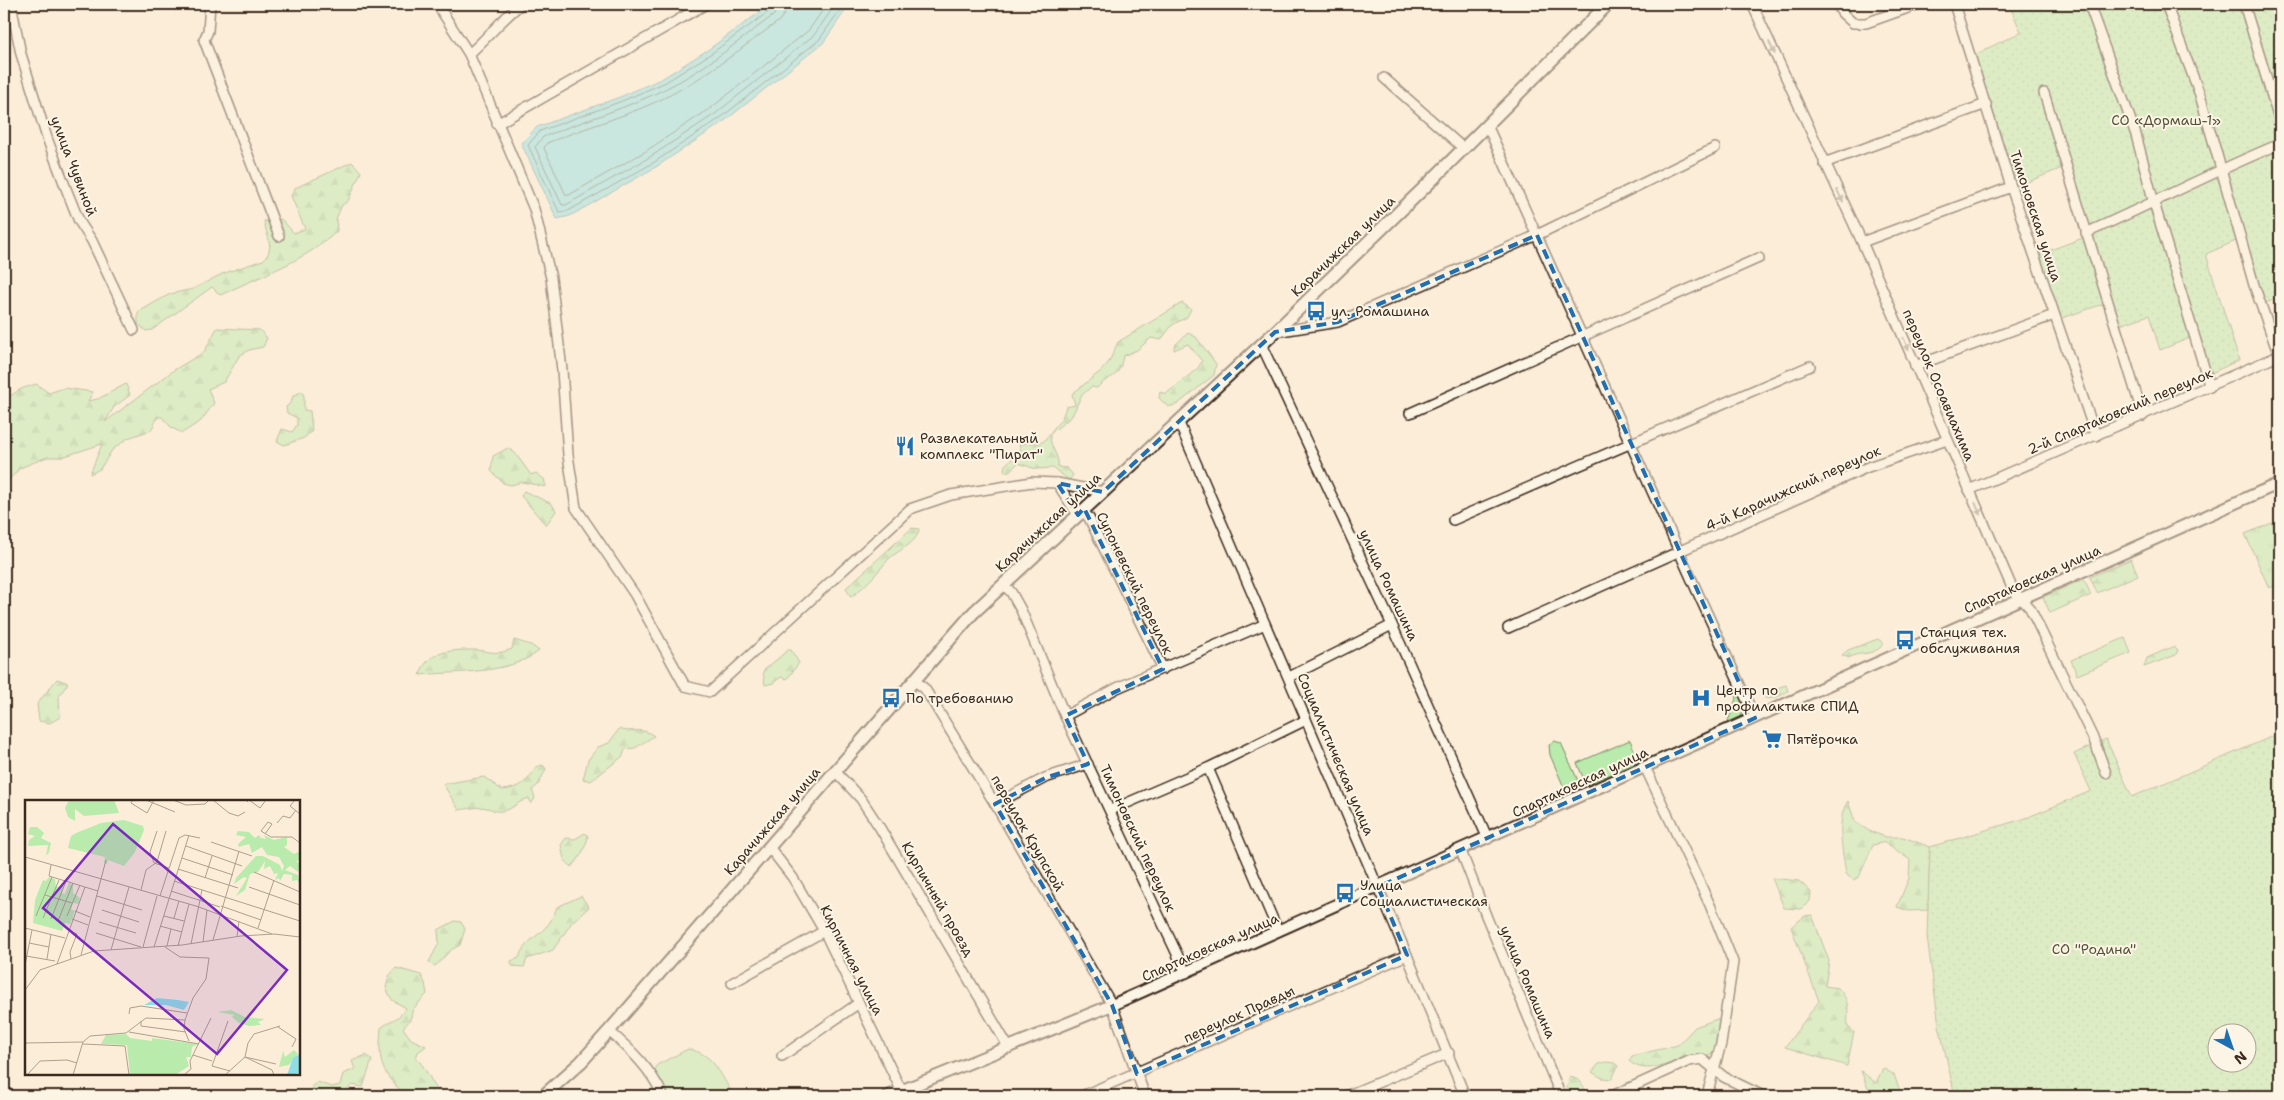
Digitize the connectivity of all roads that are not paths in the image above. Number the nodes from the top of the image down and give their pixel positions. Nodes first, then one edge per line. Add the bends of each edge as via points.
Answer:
1 (11, 4) edge
2 (210, 4) edge
3 (437, 4) edge
4 (521, 4) edge
5 (706, 4) edge
6 (1608, 4) edge
7 (1752, 4) edge
8 (1838, 4) edge
9 (1920, 4) edge
10 (1954, 4) edge
11 (2089, 4) edge
12 (2166, 4) edge
13 (2244, 4) edge
14 (469, 54) junction
15 (1384, 78) dead end
16 (2044, 93) dead end
17 (1986, 104) junction
18 (2280, 123) edge
19 (497, 124) junction
20 (1487, 125) junction
21 (2280, 144) edge
22 (1464, 148) junction
23 (1714, 148) dead end
24 (1824, 163) junction
25 (2220, 168) junction
26 (2011, 187) junction
27 (2154, 203) junction
28 (2086, 233) junction
29 (1537, 235) junction
30 (279, 236) dead end
31 (1862, 242) junction
32 (1760, 258) dead end
33 (2054, 315) junction
34 (134, 330) dead end
35 (1275, 332) junction
36 (1583, 338) junction
37 (1261, 344) junction
38 (2280, 356) edge
39 (1810, 366) dead end
40 (1915, 366) junction
41 (2210, 387) junction
42 (1410, 412) dead end
43 (2143, 416) junction
44 (1178, 423) junction
45 (2096, 436) junction
46 (1947, 440) junction
47 (1630, 444) junction
48 (1057, 483) junction
49 (2280, 483) edge
50 (1969, 490) junction
51 (1103, 492) junction
52 (1080, 512) junction
53 (1453, 520) dead end
54 (1679, 554) junction
55 (1003, 584) junction
56 (2022, 600) junction
57 (1265, 624) junction
58 (1392, 624) junction
59 (1508, 628) dead end
60 (1162, 669) junction
61 (1289, 676) junction
62 (914, 680) junction
63 (1065, 716) junction
64 (1755, 718) junction
65 (1306, 720) junction
66 (1088, 764) junction
67 (1645, 767) junction
68 (1208, 768) junction
69 (835, 771) junction
70 (2106, 773) dead end
71 (996, 804) junction
72 (1111, 810) junction
73 (1488, 839) junction
74 (769, 847) junction
75 (1461, 851) junction
76 (1378, 887) junction
77 (824, 931) junction
78 (1278, 931) junction
79 (1407, 954) junction
80 (1186, 973) junction
81 (732, 983) dead end
82 (859, 1003) junction
83 (1112, 1006) junction
84 (609, 1031) junction
85 (1009, 1048) junction
86 (1448, 1053) junction
87 (782, 1056) dead end
88 (1714, 1067) junction
89 (1137, 1074) junction
90 (903, 1094) edge
91 (543, 1096) edge
92 (663, 1096) edge
93 (888, 1096) edge
94 (1082, 1096) edge
95 (1145, 1096) edge
96 (1346, 1096) edge
97 (1465, 1096) edge
98 (1561, 1096) edge
99 (1612, 1096) edge
100 (1710, 1096) edge
101 (1763, 1096) edge

1 - 34 street, улица Чувиной via 21,54 54,156 79,221 92,241
2 - 30 street via 204,40
3 - 14 street
4 - 14 street
5 - 19 street
6 - 20 main road, Карачижская улица
7 -> 24 street, переулок Осоавиахима
8 - 9 street via 1853,23 1866,23
10 - 17 street, Тимоновская улица
11 - 27 street via 2136,135
12 - 25 street via 2200,95
13 - 18 street
14 - 19 street
15 - 22 street
16 - 28 street
17 - 24 street
17 - 26 street, Тимоновская улица
19 - 48 street via 534,209 551,278 576,508 635,595 685,686 710,692 910,509 951,495 1032,482
20 - 22 main road, Карачижская улица
20 - 29 street
21 - 25 street
22 - 35 main road, Карачижская улица
23 - 29 street
24 -> 31 street, переулок Осоавиахима
25 - 27 street via 2196,184
25 - 38 street via 2254,285
26 - 31 street
26 - 33 street, Тимоновская улица
27 - 28 street
27 - 41 street
28 - 43 street
29 - 35 street via 1338,322
29 - 36 street
31 -> 40 street, переулок Осоавиахима
32 - 36 street
33 - 40 street
33 - 45 street, Тимоновская улица
35 - 37 main road, Карачижская улица
36 - 42 street
36 - 47 street
37 - 44 main road, Карачижская улица
37 - 58 street, улица Ромашина
38 - 41 street, 2-й Спартаковский переулок
39 - 47 street
40 - 46 street, переулок Осоавиахима
41 - 43 street, 2-й Спартаковский переулок
43 - 45 street, 2-й Спартаковский переулок
44 - 51 main road, Карачижская улица
44 - 57 street, Социалистическая улица
45 - 50 street, 2-й Спартаковский переулок
46 - 50 street, переулок Осоавиахима
46 - 54 street, 4-й Карачижский переулок via 1868,467
47 - 53 street
47 - 54 street
48 - 51 street
48 - 52 street, Супоневский переулок
49 - 56 street, Спартаковская улица
50 -> 56 street, переулок Осоавиахима via 2013,590
51 - 52 main road, Карачижская улица
52 - 55 main road, Карачижская улица
52 - 60 street, Супоневский переулок via 1089,518
54 - 59 street, 4-й Карачижский переулок
54 - 64 street
55 - 62 main road, Карачижская улица via 973,612
55 - 63 street, Тимоновский переулок via 1021,610
56 - 64 street, Спартаковская улица
56 - 70 street, переулок Осоавиахима via 2030,608 2094,740
57 - 60 street
57 - 61 street, Социалистическая улица
58 - 61 street
58 - 73 street, улица Ромашина
60 - 63 street via 1116,688
61 - 65 street, Социалистическая улица
62 - 69 main road, Карачижская улица
62 - 71 street, переулок Крупской via 925,689
63 - 66 street, Тимоновский переулок
64 - 67 street, Спартаковская улица
65 - 68 street
65 - 76 street, Социалистическая улица
66 - 71 street via 1045,778
66 - 72 street, Тимоновский переулок
67 - 73 street, Спартаковская улица
67 - 88 street via 1733,962 1721,1044
68 - 72 street
68 - 78 street
69 - 74 main road, Карачижская улица
69 - 85 street, Кирпичный проезд via 861,799 880,828
71 - 83 street, переулок Крупской
72 - 80 street, Тимоновский переулок
73 - 75 street, Спартаковская улица
74 - 77 street, Кирпичная улица via 793,878
74 - 84 main road, Карачижская улица
75 - 76 street, Спартаковская улица
75 - 98 street, улица Ромашина
76 - 78 street, Спартаковская улица
76 - 79 street, Социалистическая улица
77 - 81 street
77 - 82 street, Кирпичная улица
78 - 80 street, Спартаковская улица
79 - 86 street, Социалистическая улица
79 - 89 street, переулок Правды
80 - 83 street, Спартаковская улица
82 - 87 street
82 - 90 street, Кирпичная улица
83 - 85 street, Спартаковская улица
83 - 89 street, переулок Крупской
84 - 91 main road, Карачижская улица
84 - 92 street via 655,1078
85 - 90 street, Спартаковская улица
86 - 96 street
86 - 97 street, Социалистическая улица
88 - 99 street via 1702,1059 1689,1061
88 - 100 street via 1708,1091
88 - 101 street via 1724,1077
89 - 94 street, переулок Правды
89 - 95 street, переулок Крупской
90 - 93 street, Спартаковская улица

